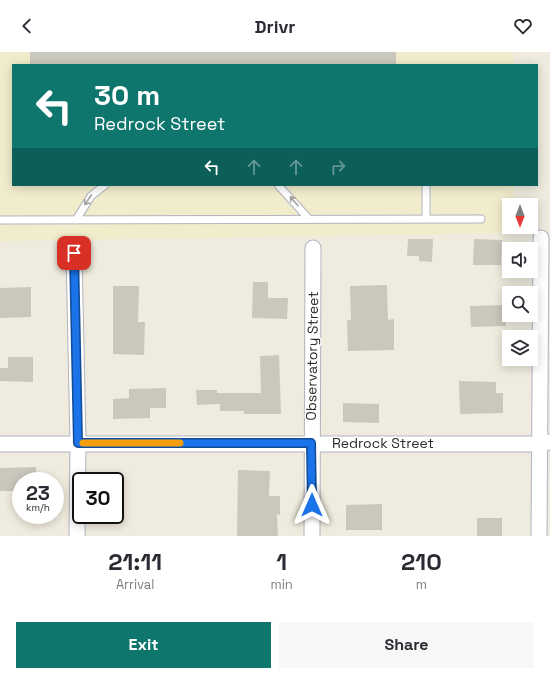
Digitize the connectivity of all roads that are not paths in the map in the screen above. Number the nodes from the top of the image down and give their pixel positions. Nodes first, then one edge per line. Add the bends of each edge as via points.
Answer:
1 (104, 186) edge
2 (279, 186) edge
3 (426, 186) edge
4 (309, 219) junction
5 (426, 219) junction
6 (481, 219) dead end
7 (0, 220) edge
8 (76, 220) junction
9 (541, 238) dead end
10 (313, 248) dead end
11 (74, 253) dead end
12 (78, 443) junction
13 (311, 443) junction
14 (545, 443) edge
15 (0, 444) edge
16 (77, 536) edge
17 (312, 536) edge
18 (540, 536) edge

1 -> 8 lane via 91,196
4 -> 2 lane
3 - 5 lane
4 - 5 lane
4 - 8 lane
5 - 6 lane
7 - 8 lane
9 - 14 street
10 - 13 street, Observatory Street
11 - 12 street
12 - 13 street, Redrock Street
12 - 15 street, Redrock Street
12 - 16 street
13 - 14 street, Redrock Street
13 - 17 street, Observatory Street
14 - 18 street

